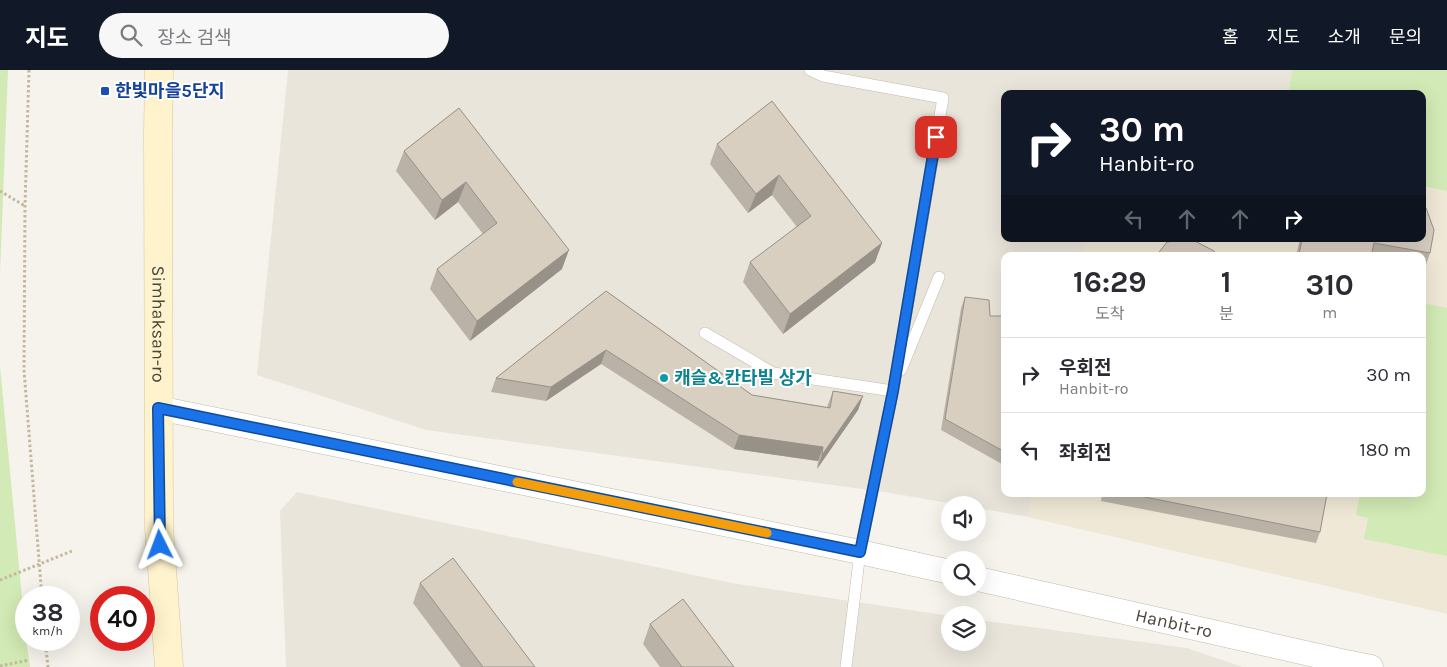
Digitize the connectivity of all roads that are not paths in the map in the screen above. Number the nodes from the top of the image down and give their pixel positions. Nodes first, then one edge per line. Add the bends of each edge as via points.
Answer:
1 (159, 70) edge
2 (810, 70) edge
3 (939, 277) dead end
4 (705, 333) dead end
5 (893, 391) junction
6 (158, 408) junction
7 (860, 552) junction
8 (941, 570) edge
9 (986, 580) edge
10 (1340, 664) edge
11 (169, 667) edge
12 (846, 667) edge
13 (1371, 667) edge

1 - 6 street, Simhaksan-ro
2 - 5 lane via 823,76 943,98
3 - 5 lane
4 - 5 lane via 773,373
5 - 7 lane
6 - 7 street
6 - 11 street, Simhaksan-ro via 159,527
7 - 8 street
7 - 12 lane
9 - 10 street, Hanbit-ro
10 - 13 street, Hanbit-ro

